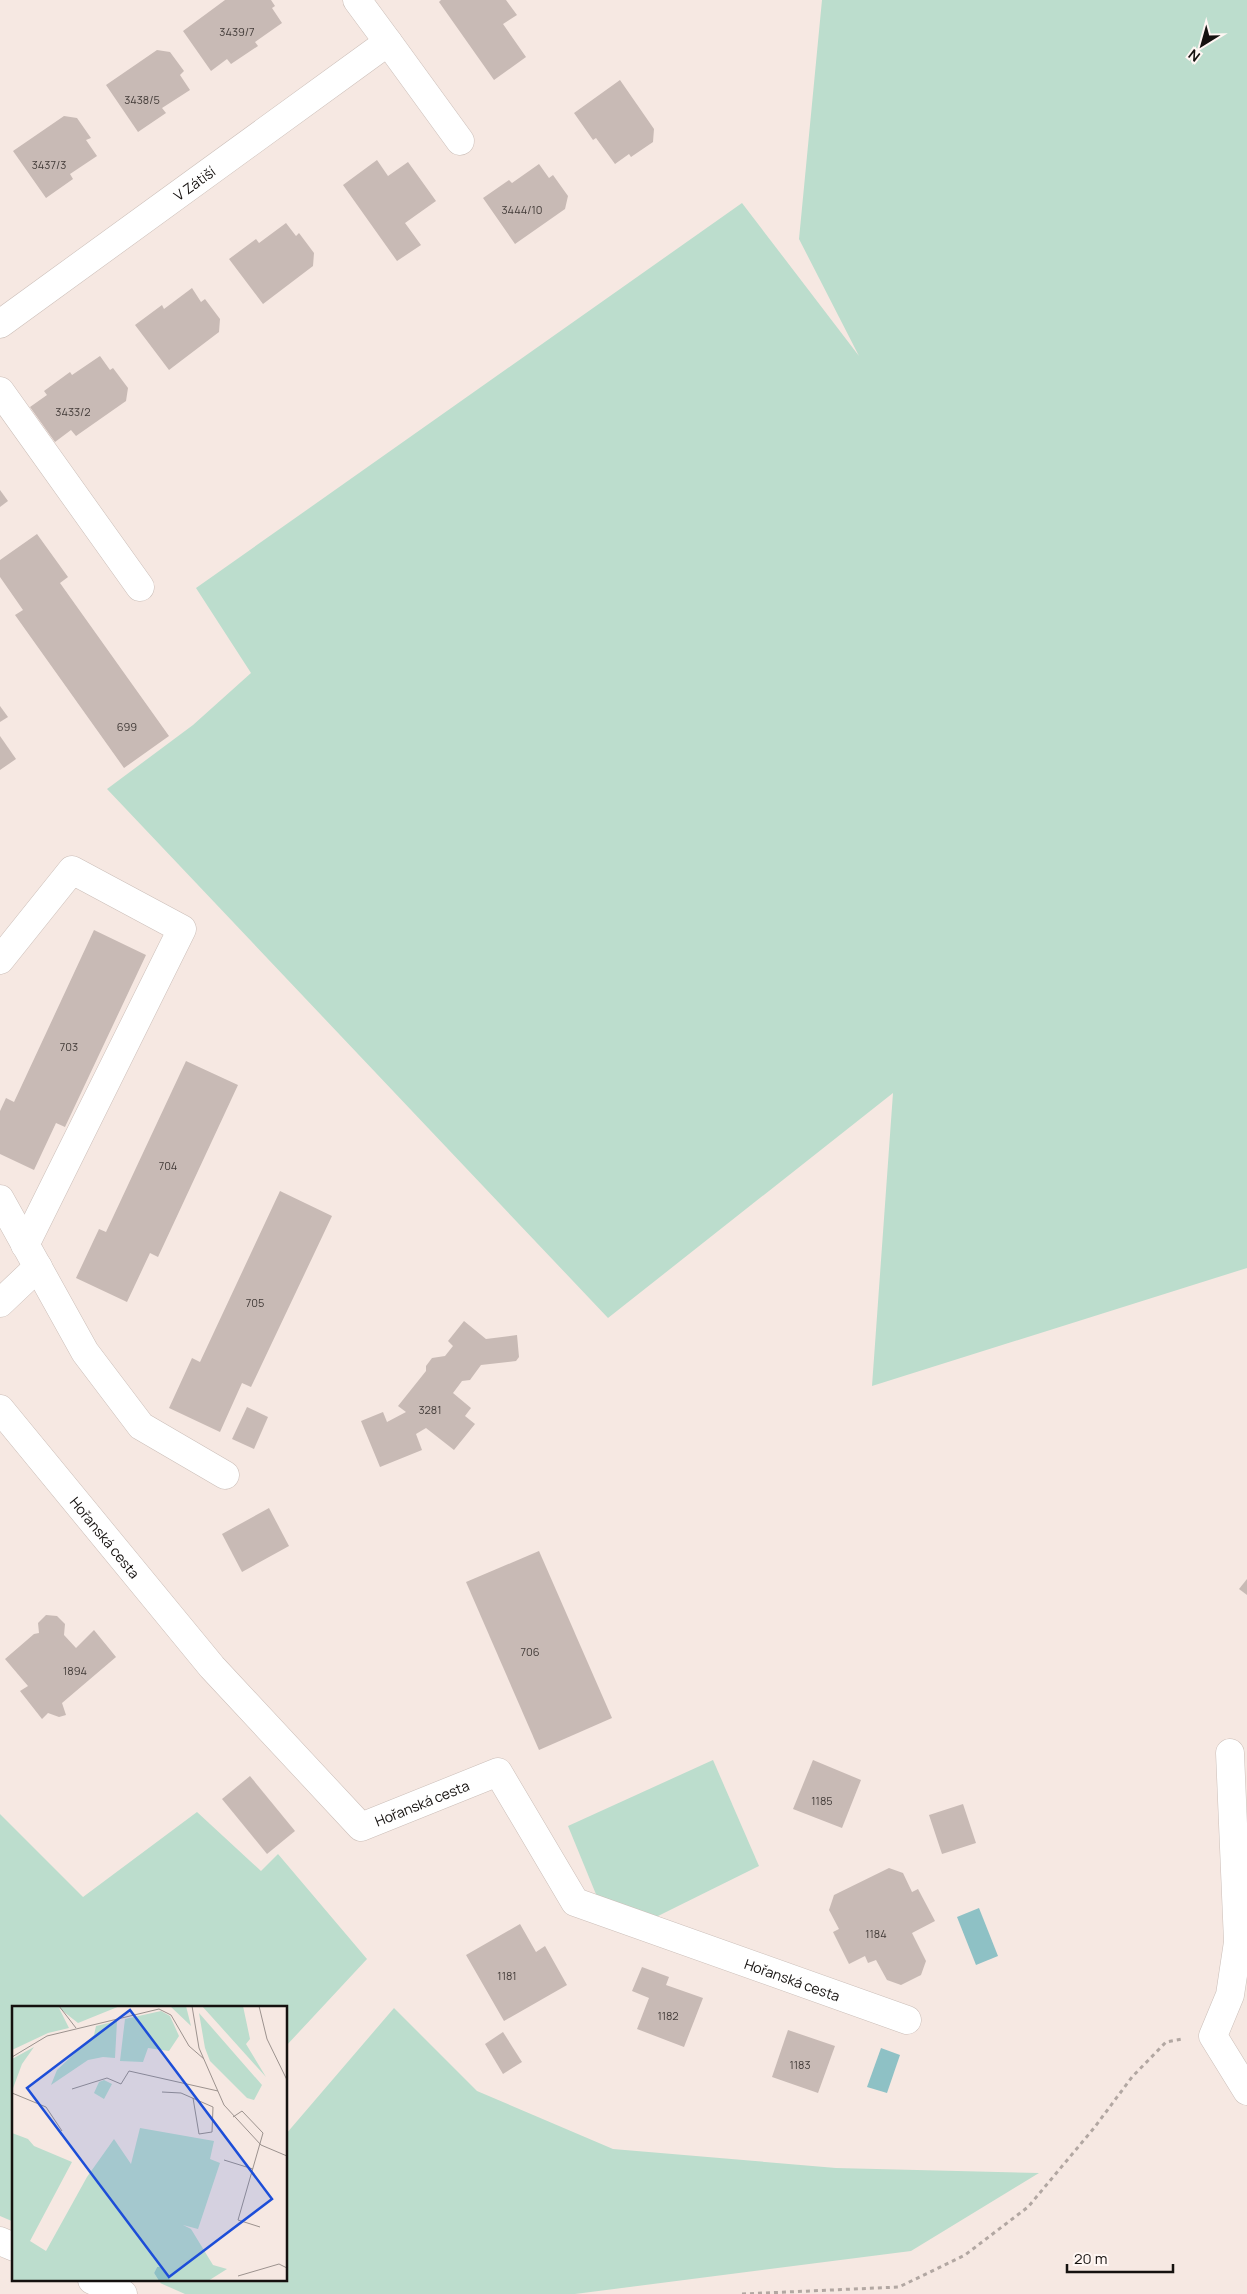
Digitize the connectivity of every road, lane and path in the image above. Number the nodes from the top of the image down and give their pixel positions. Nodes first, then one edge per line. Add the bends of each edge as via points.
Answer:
1 (357, 0) edge
2 (388, 42) junction
3 (460, 141) dead end
4 (0, 324) edge
5 (0, 391) edge
6 (140, 587) dead end
7 (0, 960) edge
8 (0, 1200) edge
9 (32, 1256) junction
10 (0, 1303) edge
11 (0, 1409) edge
12 (225, 1475) dead end
13 (1230, 1753) dead end
14 (908, 2020) dead end
15 (1213, 2036) junction
16 (1247, 2091) edge
17 (0, 2240) edge
18 (12, 2245) edge
19 (96, 2282) edge
20 (123, 2294) edge
21 (742, 2294) edge

1 - 2 street
2 - 3 street
2 - 4 street, V Zátiší
5 - 6 street
7 - 9 street via 72,870 182,929
8 - 9 street
9 - 10 street
9 - 12 street via 85,1352 141,1426
11 - 14 street, Hořanská cesta via 212,1667 361,1827 498,1772 575,1902
13 - 15 street via 1238,1942 1230,1995
15 - 16 street
15 - 21 path via 1166,2042 1132,2078 1028,2207 965,2255 899,2286
17 - 18 street
19 - 20 street

